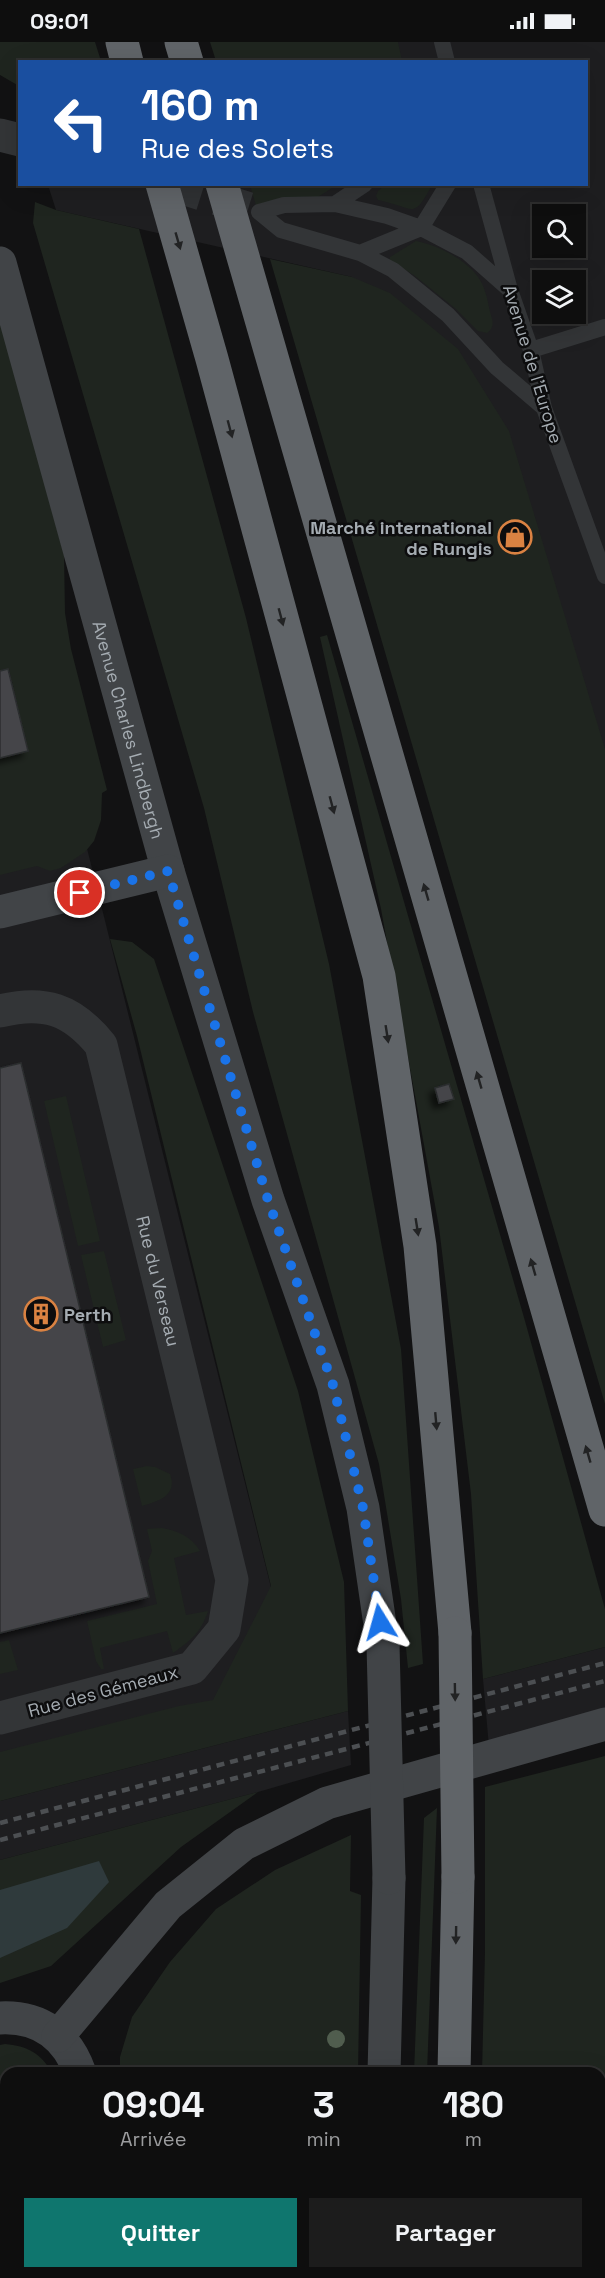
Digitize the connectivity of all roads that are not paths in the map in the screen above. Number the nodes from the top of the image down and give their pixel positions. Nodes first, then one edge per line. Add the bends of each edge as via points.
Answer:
1 (122, 42) edge
2 (181, 42) edge
3 (442, 42) edge
4 (126, 60) edge
5 (186, 60) edge
6 (437, 60) edge
7 (446, 60) edge
8 (0, 135) edge
9 (18, 140) edge
10 (163, 186) edge
11 (223, 186) edge
12 (361, 186) edge
13 (447, 186) edge
14 (482, 186) edge
15 (334, 204) junction
16 (421, 228) junction
17 (360, 253) junction
18 (0, 263) edge
19 (510, 290) junction
20 (605, 327) edge
21 (531, 350) junction
22 (544, 408) junction
23 (605, 576) edge
24 (168, 871) junction
25 (0, 912) edge
26 (0, 1011) edge
27 (605, 1510) edge
28 (224, 1629) joint
29 (0, 1718) edge
30 (605, 1724) edge
31 (0, 2018) edge
32 (58, 2036) junction
33 (78, 2067) edge
34 (384, 2067) edge
35 (454, 2067) edge

1 - 4 highway
2 - 5 highway
3 - 6 lane
3 - 7 lane
8 - 9 street
10 -> 35 highway, bridge via 379,976 420,1246 455,1634 458,1877
27 -> 11 highway
12 - 15 lane
13 - 16 lane
14 - 19 lane, Avenue de l'Europe
15 - 16 lane
15 - 17 lane via 284,205 260,212 281,230
16 - 17 lane
16 - 19 lane via 467,252
17 - 22 lane via 393,270 448,315 497,368
18 - 24 main road, Avenue Charles Lindbergh
19 - 21 lane, Avenue de l'Europe
20 - 21 lane
21 - 22 lane, Avenue de l'Europe
22 - 23 lane, Avenue de l'Europe
24 - 25 main road
24 - 34 main road, Avenue Charles Lindbergh, bridge via 268,1200 333,1385 363,1508 383,1645 389,1878
26 - 28 street, Rue du Verseau via 36,1006 54,1009 87,1029 100,1045 232,1580
28 - 29 street, Rue des Gémeaux via 192,1668
30 - 32 main road via 327,1803 244,1844 168,1905
31 - 32 main road via 38,2024
32 - 33 main road

